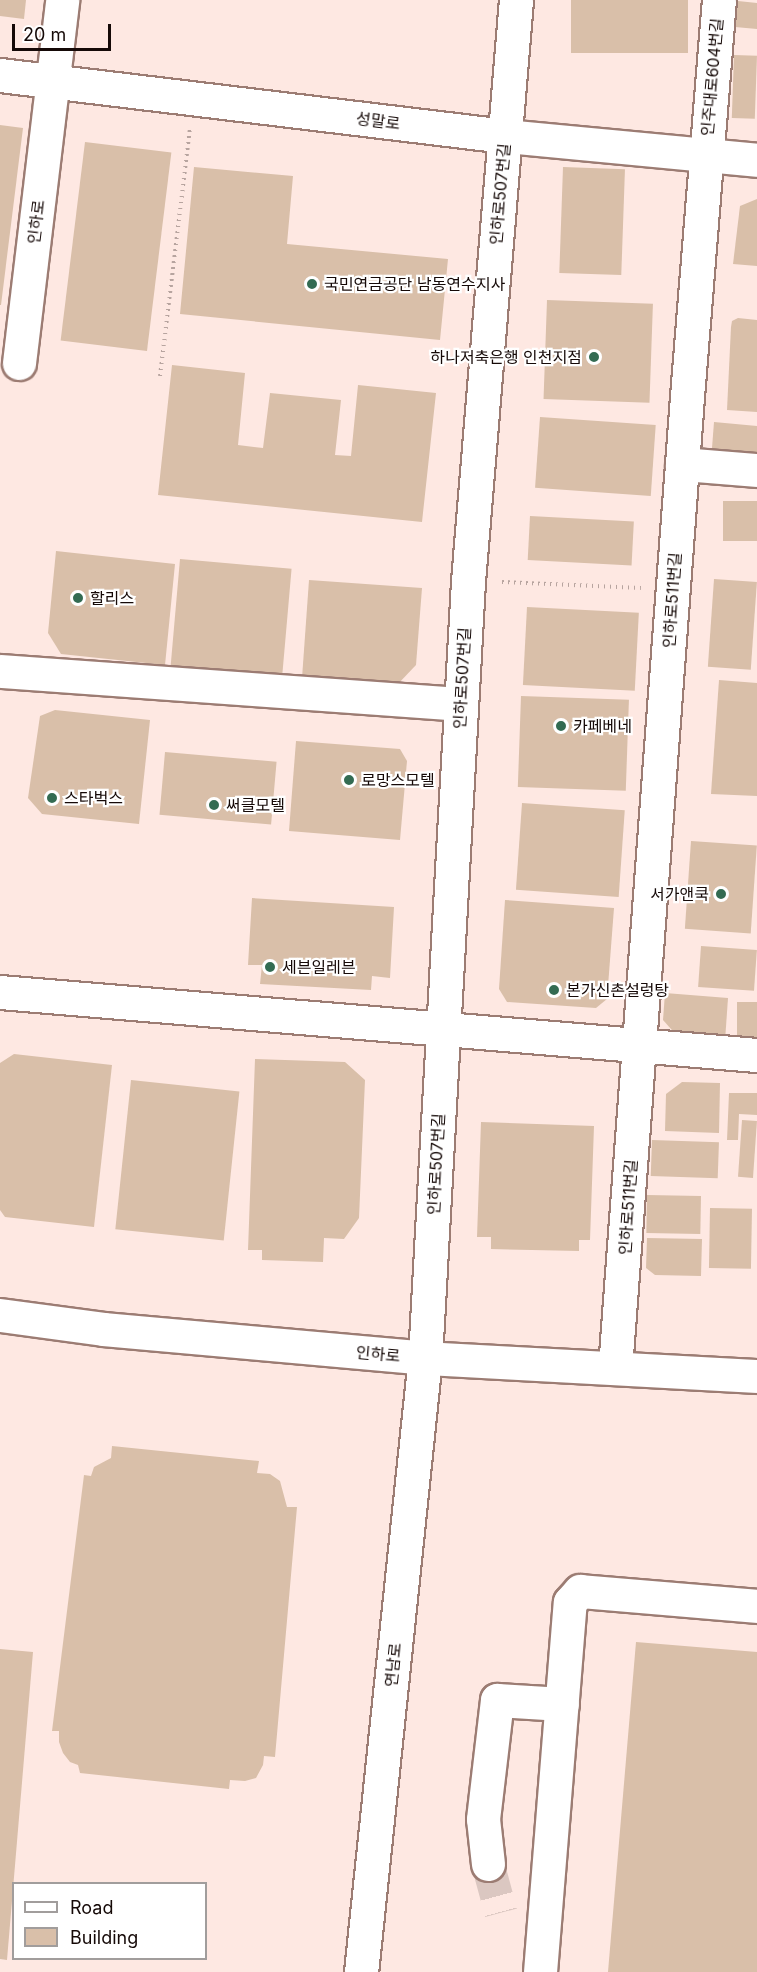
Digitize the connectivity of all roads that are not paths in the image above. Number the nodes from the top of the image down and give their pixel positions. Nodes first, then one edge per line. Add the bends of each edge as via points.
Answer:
1 (62, 0) edge
2 (516, 0) edge
3 (719, 0) edge
4 (0, 75) edge
5 (52, 81) junction
6 (505, 136) junction
7 (706, 154) junction
8 (757, 160) edge
9 (19, 363) dead end
10 (682, 464) junction
11 (757, 470) edge
12 (0, 671) edge
13 (460, 704) junction
14 (0, 992) edge
15 (444, 1031) junction
16 (640, 1046) junction
17 (757, 1055) edge
18 (0, 1315) edge
19 (425, 1358) junction
20 (615, 1368) junction
21 (757, 1376) edge
22 (757, 1606) edge
23 (562, 1704) junction
24 (488, 1864) tunnel mouth
25 (361, 1972) edge
26 (540, 1972) edge

1 - 5 street, 인하로
2 - 6 street, 인하로507번길
3 - 7 street, 인주대로604번길
4 - 5 street, 성말로
5 - 6 street, 성말로
5 - 9 street, 인하로
6 - 7 street, 성말로
6 - 13 street, 인하로507번길
7 - 8 street, 성말로
7 - 10 street, 인하로511번길
10 - 11 street
10 - 16 street, 인하로511번길
12 - 13 street
13 - 15 street, 인하로507번길
14 - 15 street
15 - 16 street
15 - 19 street, 인하로507번길
16 - 17 street
16 - 20 street, 인하로511번길
18 - 19 street, 인하로 via 103,1329
19 - 20 street, 인하로
19 - 25 street, 연남로
20 - 21 street, 인하로
22 - 23 street via 579,1591 570,1602
23 - 24 street via 497,1700 483,1819
23 - 26 street

